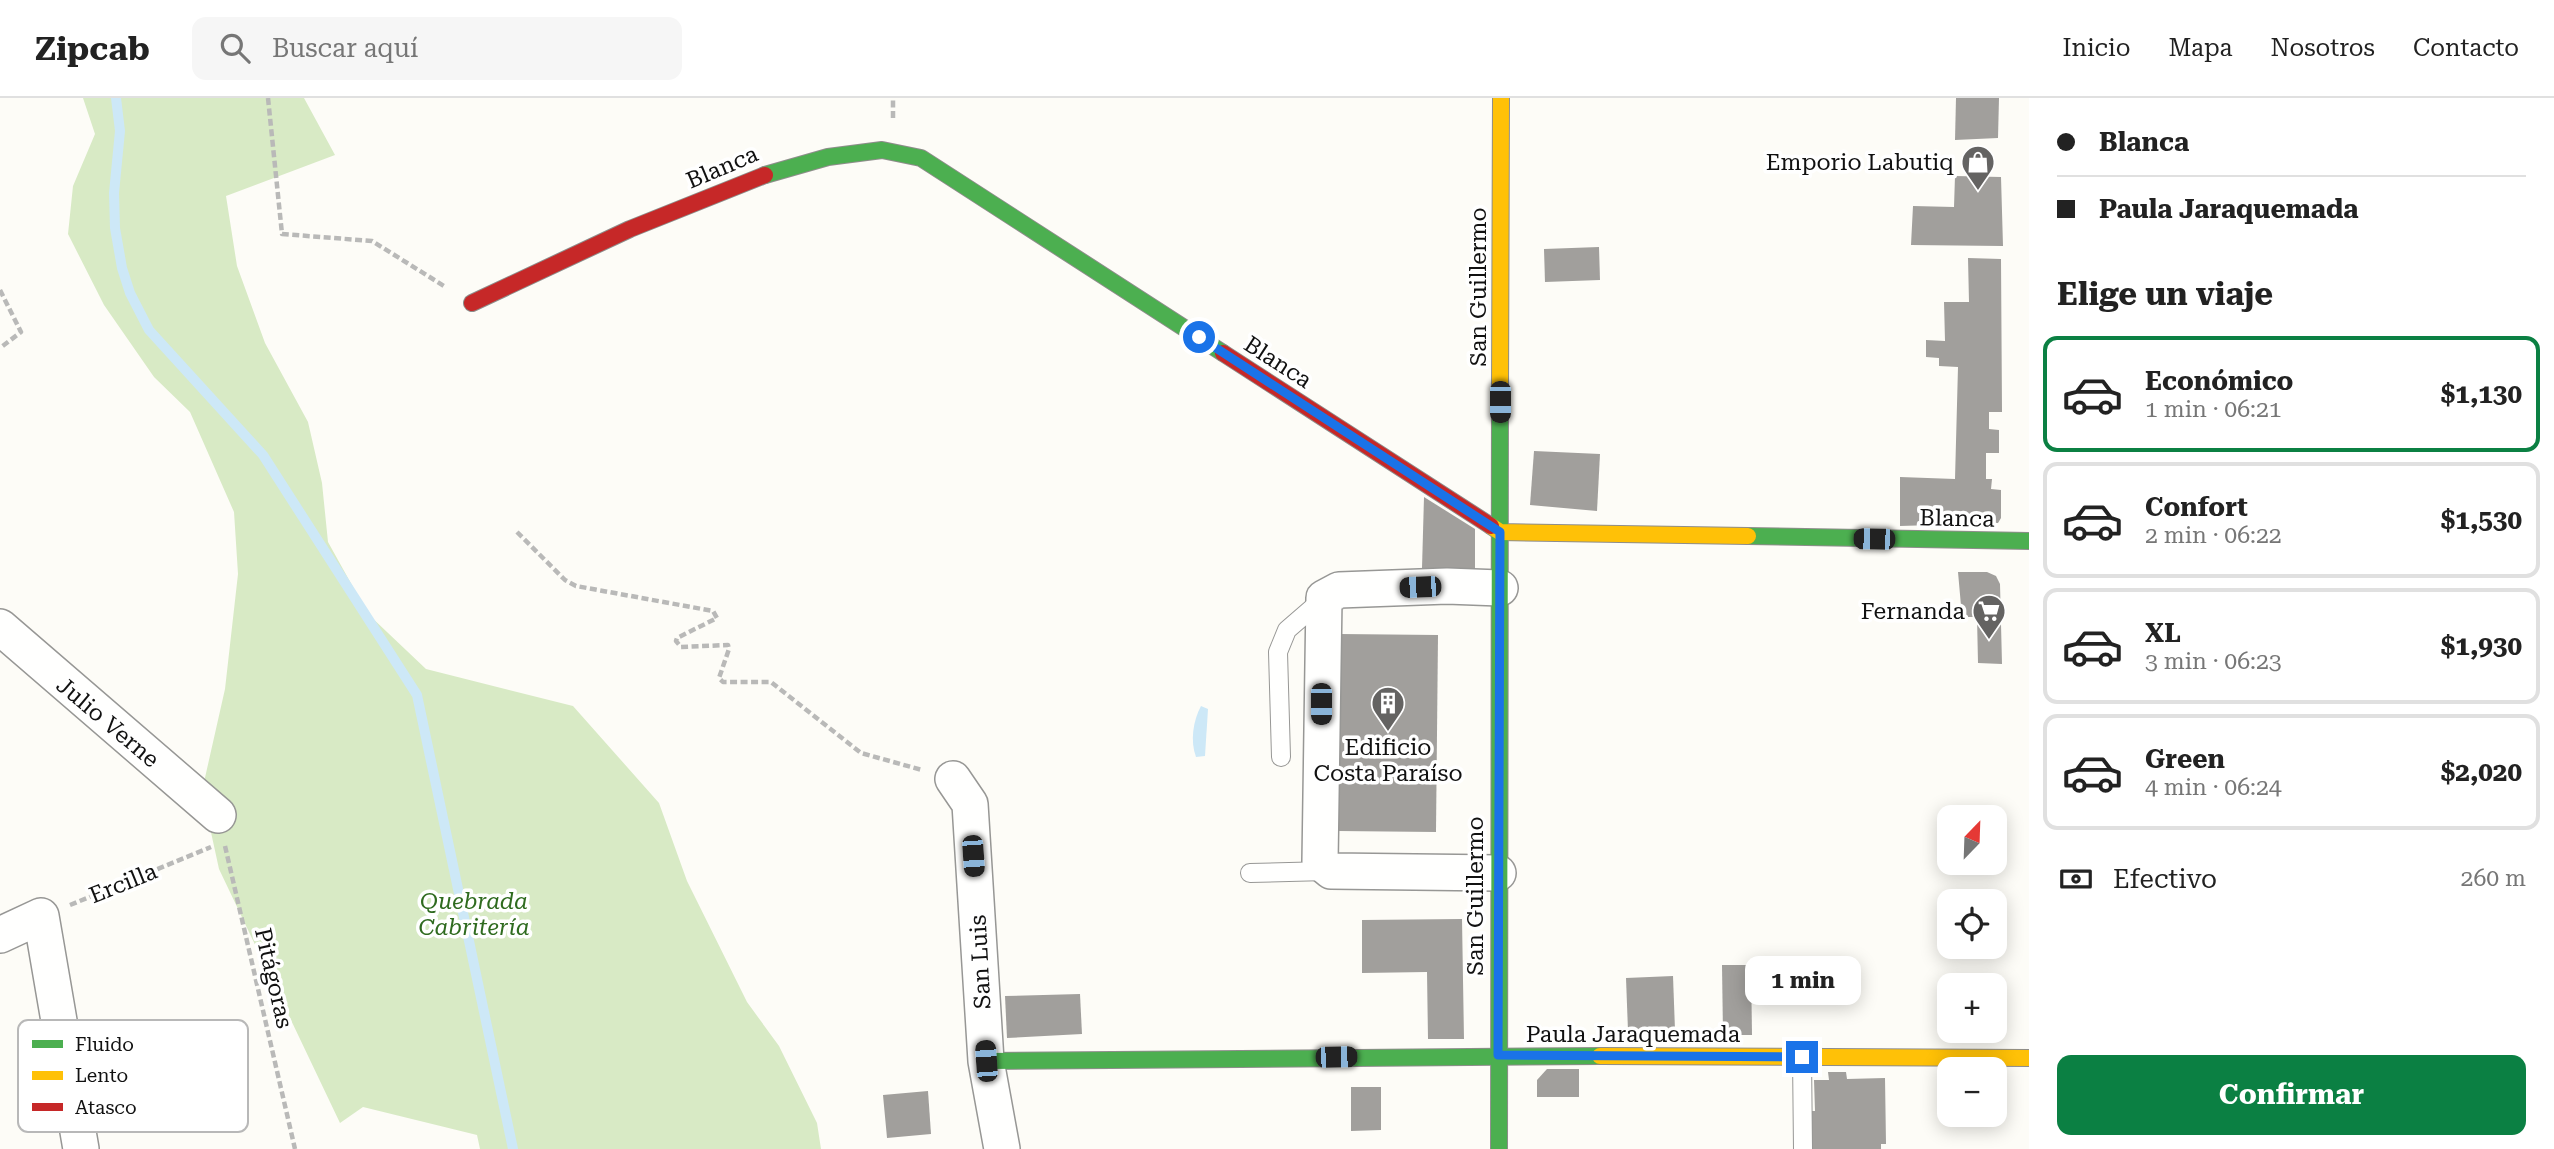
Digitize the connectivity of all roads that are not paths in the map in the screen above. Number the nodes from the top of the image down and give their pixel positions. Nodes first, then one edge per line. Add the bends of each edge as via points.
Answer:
1 (1501, 98) edge
2 (472, 303) road end
3 (1500, 532) junction
4 (2029, 541) edge
5 (1500, 589) junction
6 (1324, 598) junction
7 (0, 627) edge
8 (1281, 757) dead end
9 (953, 779) road end
10 (218, 815) road end
11 (1331, 871) junction
12 (1250, 873) dead end
13 (1498, 873) junction
14 (0, 935) edge
15 (59, 1020) edge
16 (1498, 1055) junction
17 (1802, 1057) junction
18 (2029, 1058) edge
19 (986, 1061) junction
20 (1002, 1149) edge
21 (1499, 1149) edge
22 (1804, 1149) edge

1 - 3 street, San Guillermo
2 - 3 street, Blanca via 765,173 819,157 901,150
3 - 4 street, Blanca
3 - 5 street, San Guillermo
5 - 6 street via 1339,590
5 - 13 street, San Guillermo
6 - 8 lane via 1287,630 1278,652
6 - 11 street via 1320,862
7 - 10 street, Julio Verne
9 - 19 street, San Luis via 970,804
11 - 12 lane
11 - 13 street
13 - 16 street, San Guillermo
14 - 15 street via 41,916
16 - 17 street, Paula Jaraquemada
16 - 19 street, Paula Jaraquemada
16 - 21 street, San Guillermo
17 - 18 street, Paula Jaraquemada
17 - 22 lane
19 - 20 street, San Luis

